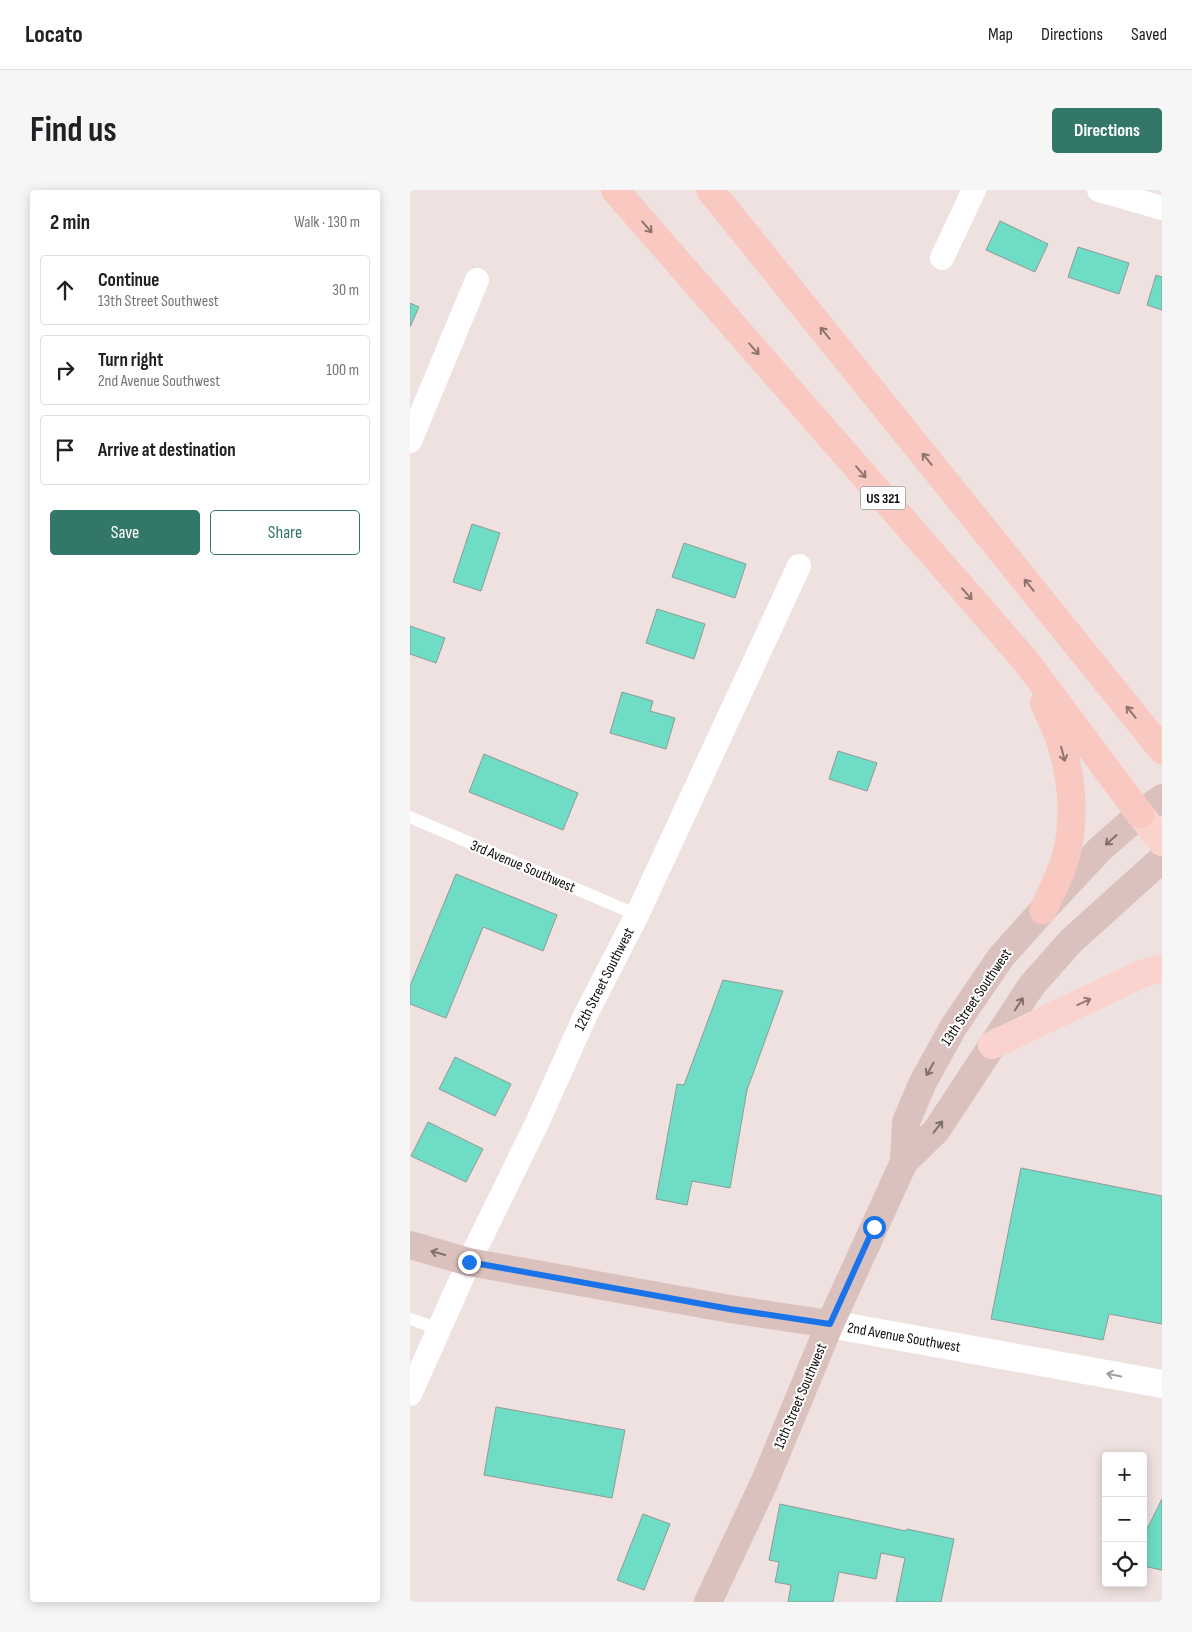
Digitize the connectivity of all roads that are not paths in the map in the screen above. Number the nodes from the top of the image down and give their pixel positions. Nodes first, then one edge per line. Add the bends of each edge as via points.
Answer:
1 (615, 190) edge
2 (710, 190) edge
3 (974, 190) edge
4 (1099, 190) edge
5 (1162, 208) edge
6 (942, 258) dead end
7 (478, 280) dead end
8 (410, 441) edge
9 (799, 566) dead end
10 (1025, 660) junction
11 (1162, 750) edge
12 (1162, 798) edge
13 (1140, 814) junction
14 (410, 817) edge
15 (1162, 842) edge
16 (1162, 859) edge
17 (1043, 910) junction
18 (636, 915) junction
19 (1162, 968) edge
20 (992, 1045) junction
21 (904, 1162) junction
22 (410, 1245) edge
23 (469, 1262) junction
24 (410, 1319) edge
25 (830, 1324) junction
26 (439, 1329) junction
27 (1162, 1384) edge
28 (410, 1394) edge
29 (708, 1602) edge

1 -> 10 highway, US 321
11 -> 2 highway
3 - 6 street
4 - 5 street
7 - 8 street
9 - 18 street, 12th Street Southwest
10 - 13 highway, US 321
10 -> 17 highway via 1058,736 1071,801 1070,838 1065,858
12 - 13 main road, 13th Street Southwest
13 - 15 highway, US 321
13 -> 17 main road, 13th Street Southwest via 1100,850
14 - 18 lane, 3rd Avenue Southwest
20 -> 16 main road, 13th Street Southwest via 1032,986 1064,949
17 -> 21 main road, 13th Street Southwest via 1001,957 954,1026 927,1074 906,1122
18 - 23 street, 12th Street Southwest
20 -> 19 highway via 1144,973
21 -> 20 main road, 13th Street Southwest via 936,1131
21 - 25 main road, 13th Street Southwest
23 -> 22 main road, 2nd Avenue Southwest
23 - 25 main road, 2nd Avenue Southwest
23 - 26 street, 12th Street Southwest
24 - 26 lane
27 -> 25 main road, 2nd Avenue Southwest
25 - 29 main road, 13th Street Southwest via 764,1484
26 - 28 street, 12th Street Southwest

